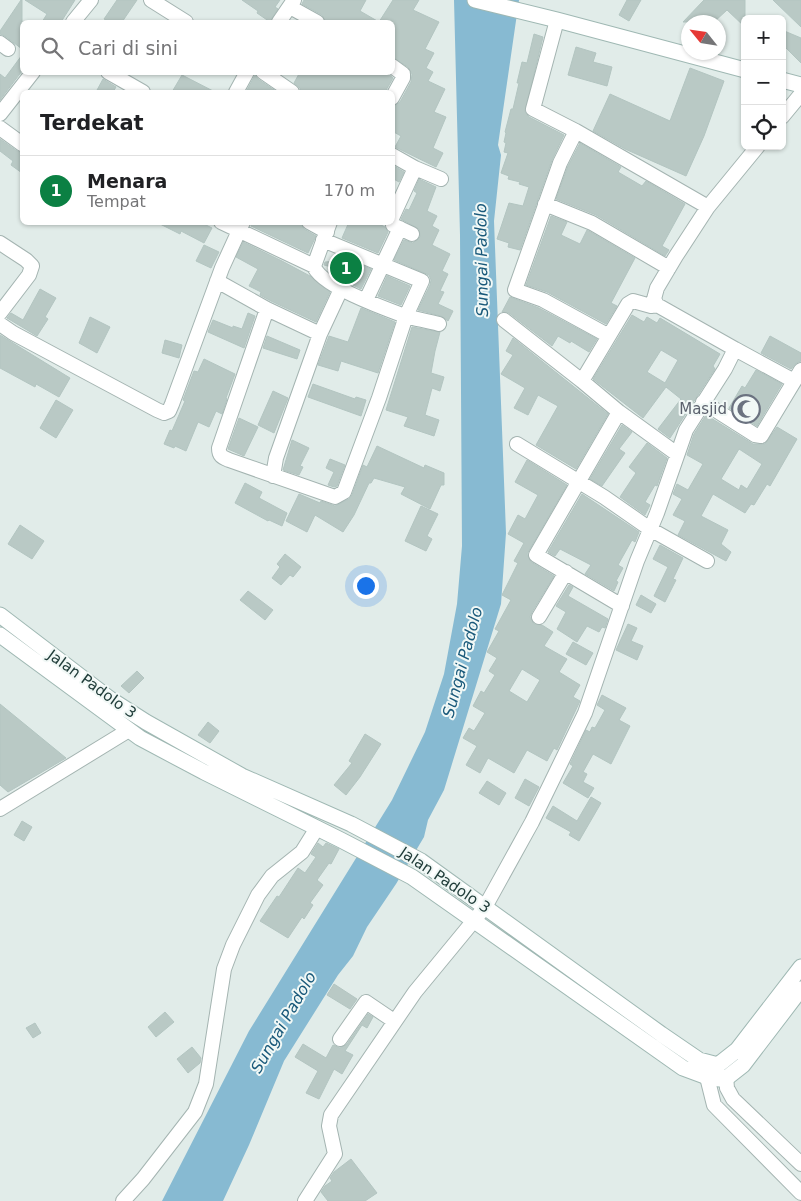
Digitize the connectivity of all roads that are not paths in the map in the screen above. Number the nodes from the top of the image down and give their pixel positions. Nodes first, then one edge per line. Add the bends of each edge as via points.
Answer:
1 (91, 0) edge
2 (151, 0) edge
3 (475, 0) edge
4 (292, 3) edge
5 (75, 20) edge
6 (183, 20) edge
7 (280, 20) edge
8 (314, 20) edge
9 (557, 20) junction
10 (395, 68) edge
11 (741, 69) edge
12 (31, 75) edge
13 (113, 75) edge
14 (245, 75) edge
15 (267, 75) edge
16 (786, 81) edge
17 (801, 86) edge
18 (23, 90) edge
19 (140, 90) edge
20 (237, 90) edge
21 (289, 90) edge
22 (395, 93) edge
23 (801, 94) edge
24 (18, 100) edge
25 (786, 111) edge
26 (0, 114) edge
27 (0, 128) edge
28 (576, 130) junction
29 (20, 143) edge
30 (755, 150) edge
31 (395, 157) edge
32 (415, 168) junction
33 (441, 178) dead end
34 (398, 192) edge
35 (545, 204) junction
36 (708, 207) junction
37 (315, 225) edge
38 (395, 225) edge
39 (241, 227) edge
40 (327, 231) edge
41 (0, 243) edge
42 (383, 264) junction
43 (314, 266) junction
44 (669, 268) junction
45 (217, 281) junction
46 (341, 289) junction
47 (366, 300) junction
48 (657, 305) junction
49 (267, 309) junction
50 (0, 313) edge
51 (406, 316) junction
52 (504, 320) dead end
53 (0, 324) edge
54 (439, 324) dead end
55 (320, 334) junction
56 (609, 336) junction
57 (735, 349) junction
58 (798, 376) edge
59 (582, 381) junction
60 (704, 402) junction
61 (619, 412) junction
62 (517, 444) dead end
63 (677, 454) junction
64 (273, 476) junction
65 (578, 482) junction
66 (650, 529) junction
67 (707, 561) dead end
68 (566, 572) junction
69 (622, 606) junction
70 (0, 615) edge
71 (539, 618) dead end
72 (0, 635) edge
73 (129, 730) junction
74 (0, 809) edge
75 (317, 828) junction
76 (485, 907) junction
77 (474, 922) junction
78 (801, 967) edge
79 (795, 990) edge
80 (394, 1020) junction
81 (340, 1039) dead end
82 (657, 1040) junction
83 (726, 1077) junction
84 (707, 1078) junction
85 (801, 1164) edge
86 (801, 1193) edge
87 (308, 1195) edge
88 (123, 1201) edge
89 (322, 1201) edge

1 - 5 street
2 - 6 street
3 - 9 street
4 - 7 street
4 - 8 street
9 - 11 street
9 - 28 street via 533,109
10 - 22 street via 403,74
12 - 18 street
13 - 19 street
14 - 20 street
15 - 21 street
16 - 17 street
23 - 25 street
24 - 26 street
27 - 29 street
28 - 35 street
28 - 36 street
30 - 36 street
31 - 32 street
32 - 33 street
32 - 34 street
34 - 38 street
35 - 44 street via 592,223
35 - 56 street via 515,290 543,300
36 - 44 street
37 - 40 street
38 - 42 street
39 - 43 street
39 - 45 street
40 - 42 street
40 - 43 street
41 - 50 street via 32,266
42 - 47 street
42 - 51 street via 422,281
43 - 46 street via 322,278
44 - 48 street via 654,299
45 - 49 street
45 - 53 street via 172,404 164,413 13,334
46 - 47 street
46 - 55 street
47 - 51 street
48 - 56 street via 633,301 628,304
48 - 57 street
49 - 55 street
49 - 64 street via 219,451 222,457
51 - 54 street
51 - 64 street via 344,492 334,497
52 - 59 street
55 - 64 street via 276,458
56 - 59 street
57 - 58 street
57 - 60 street
58 - 60 street via 762,436 755,435
59 - 61 street
60 - 63 street via 686,430
61 - 63 street
61 - 65 street
62 - 65 street
63 - 66 street
65 - 66 street
65 - 68 street via 536,554
66 - 67 street
66 - 69 street
68 - 69 street
68 - 71 street
69 - 76 street via 585,713 532,822
70 - 76 street, Jalan Padolo 3 via 110,699 146,722 242,776 351,824 420,861
72 - 73 street, Jalan Padolo 3
73 - 74 street
73 - 75 street, Jalan Padolo 3 via 204,772
75 - 77 street, Jalan Padolo 3 via 412,878
75 - 88 street via 302,852 272,876 233,945 224,969 206,1084 195,1112
76 - 77 street
76 - 82 street, Jalan Padolo 3
77 - 80 street
77 - 82 street, Jalan Padolo 3
78 - 79 street, Jalan Padolo 3
79 - 82 street, Jalan Padolo 3 via 737,1050 718,1065 699,1060
79 - 83 street, Jalan Padolo 3 via 743,1065
80 - 81 street via 366,1002
80 - 87 street via 331,1115 329,1126 335,1154
82 - 84 street, Jalan Padolo 3 via 683,1068
83 - 84 street, Jalan Padolo 3
83 - 85 street via 733,1099
84 - 86 street via 714,1105
87 - 89 street

